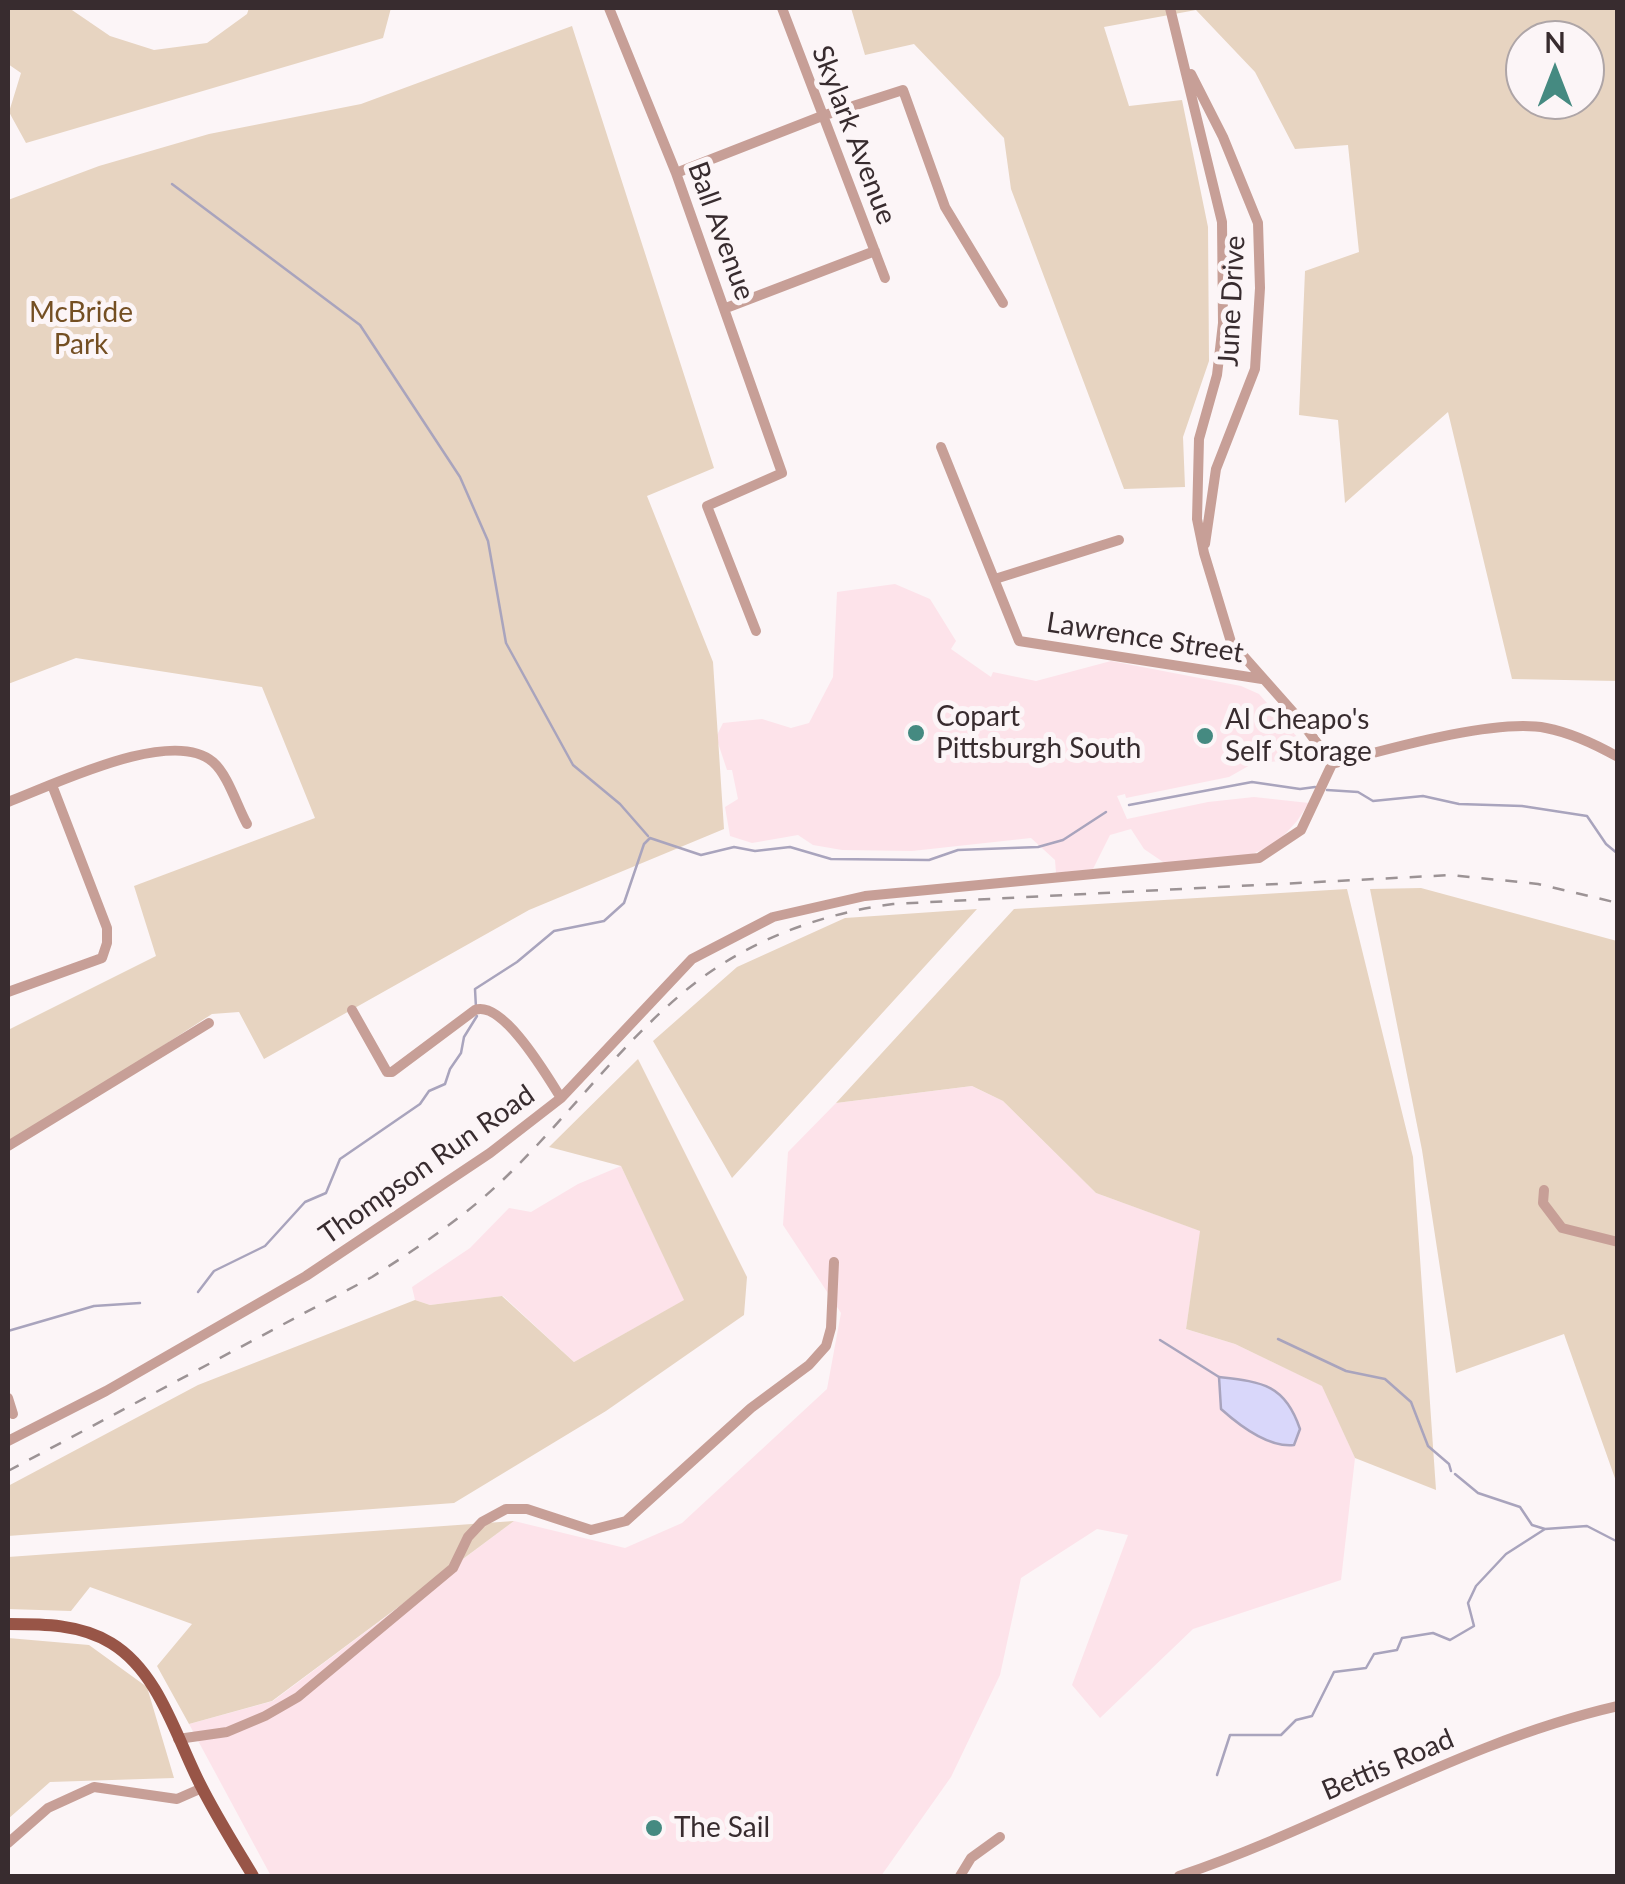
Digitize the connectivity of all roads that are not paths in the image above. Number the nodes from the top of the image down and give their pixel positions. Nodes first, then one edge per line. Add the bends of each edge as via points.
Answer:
1 (609, 8) edge
2 (782, 8) edge
3 (1170, 8) edge
4 (1184, 60) junction
5 (822, 116) junction
6 (676, 173) junction
7 (874, 251) junction
8 (885, 278) dead end
9 (1004, 304) dead end
10 (726, 308) junction
11 (941, 447) dead end
12 (1119, 540) dead end
13 (1204, 553) junction
14 (995, 579) junction
15 (756, 631) dead end
16 (1263, 679) junction
17 (1618, 757) edge
18 (1332, 764) junction
19 (52, 785) junction
20 (8, 802) edge
21 (246, 824) dead end
22 (8, 992) edge
23 (352, 1010) dead end
24 (210, 1023) dead end
25 (561, 1098) junction
26 (8, 1146) edge
27 (1544, 1190) dead end
28 (1618, 1242) edge
29 (834, 1262) dead end
30 (8, 1398) edge
31 (13, 1414) dead end
32 (8, 1442) edge
33 (8, 1624) edge
34 (1618, 1706) edge
35 (178, 1739) junction
36 (202, 1788) junction
37 (1000, 1837) dead end
38 (8, 1843) edge
39 (253, 1876) edge
40 (960, 1876) edge
41 (1179, 1876) edge

1 - 6 street, Ball Avenue
2 - 5 street, Skylark Avenue
3 - 4 street
4 - 13 street via 1222,222 1222,323 1199,439 1197,519
4 - 13 street, June Drive via 1258,223 1255,368 1216,469
5 - 6 street
5 - 7 street, Skylark Avenue
5 - 9 street via 903,90 946,207
6 - 10 street, Ball Avenue
7 - 8 street, Skylark Avenue
7 - 10 street
10 - 15 street, Ball Avenue via 782,473 708,506
11 - 14 street
12 - 14 street
13 - 16 street via 1231,642
14 - 16 street, Lawrence Street via 1019,641
16 - 18 street
17 - 18 street via 1542,727 1482,729
18 - 25 street, Thompson Run Road via 1301,830 1259,858 865,896 774,917 692,959
19 - 20 street
19 - 21 street via 150,750 196,751 216,764
19 - 22 street via 107,942 102,958
23 - 25 street via 386,1072 479,1008 492,1010 530,1049
24 - 26 street
25 - 32 street, Thompson Run Road via 306,1276
27 - 28 street via 1543,1202 1562,1228
29 - 35 street via 826,1346 626,1521 592,1530 527,1509 500,1512 468,1537 453,1568 298,1697 226,1732
30 - 31 street
33 - 35 main road via 64,1626 112,1644 142,1670
34 - 41 street, Bettis Road via 1489,1747
35 - 36 main road
36 - 38 street via 177,1799 94,1787 48,1808
36 - 39 main road
37 - 40 street via 971,1858

